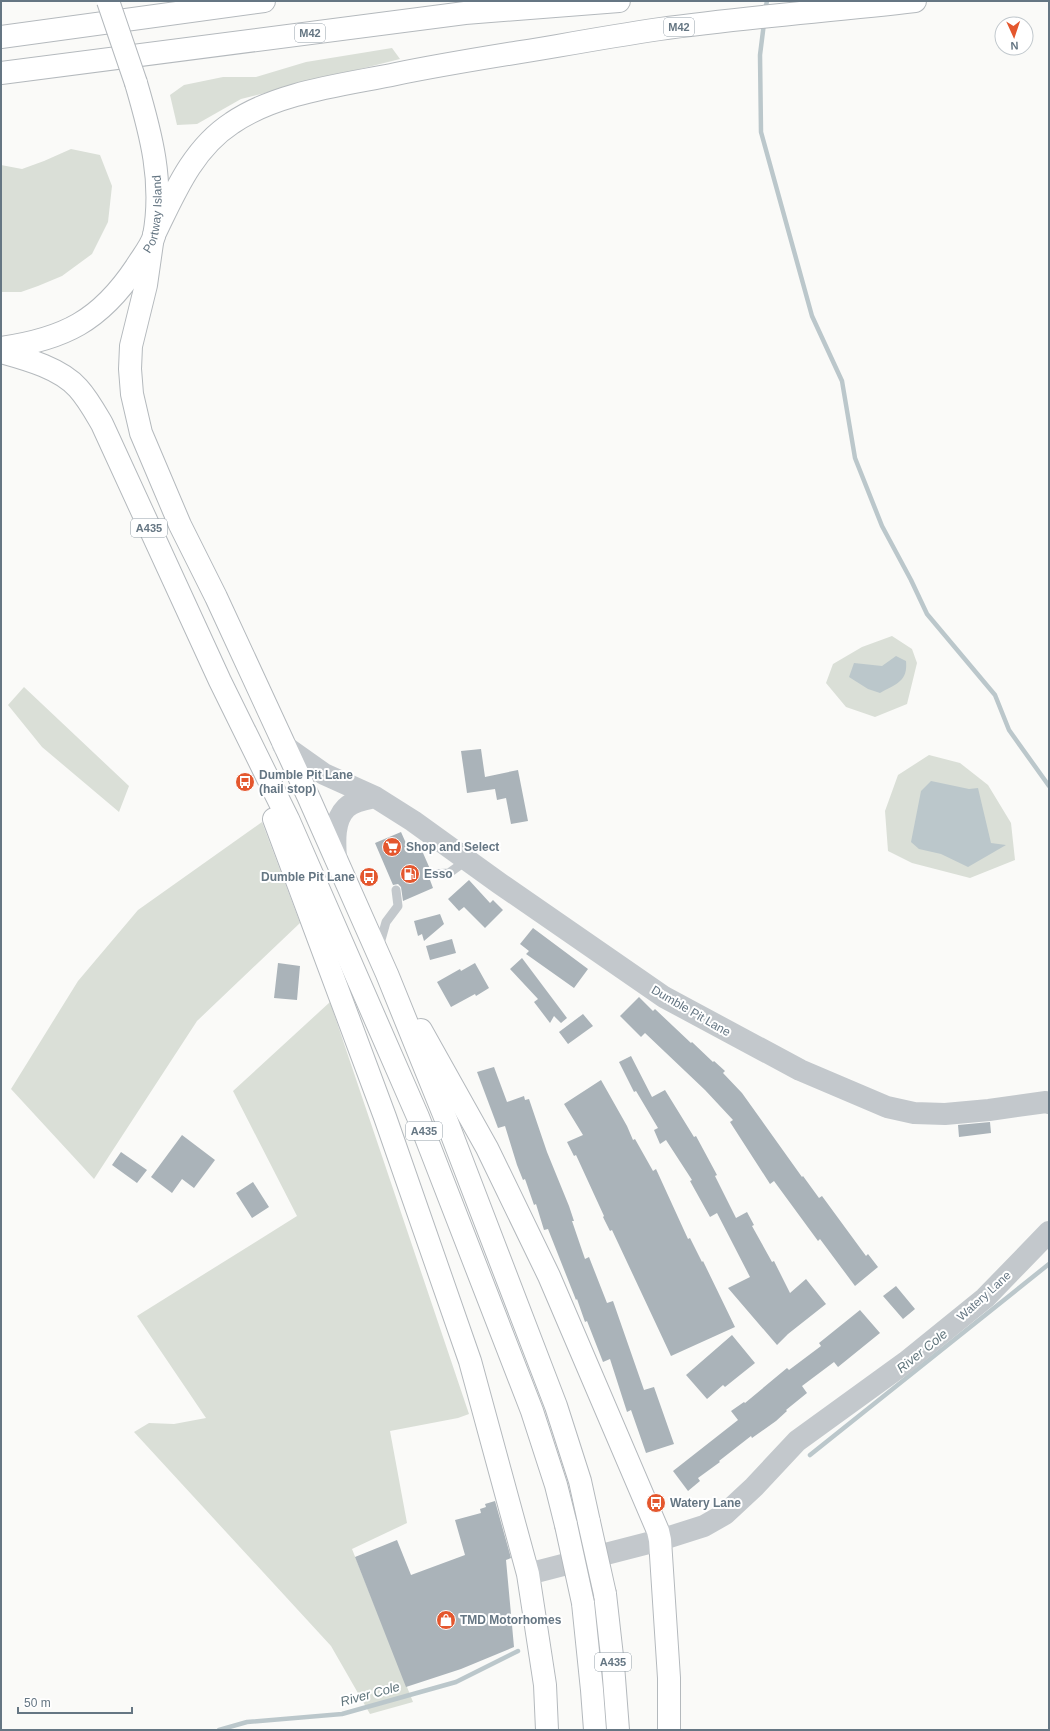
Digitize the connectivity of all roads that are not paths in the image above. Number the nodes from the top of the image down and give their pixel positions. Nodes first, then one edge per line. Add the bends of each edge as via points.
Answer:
1 (108, 1) edge
2 (264, 1) edge
3 (620, 1) edge
4 (915, 1) edge
5 (1, 37) edge
6 (1, 73) edge
7 (153, 239) junction
8 (1, 348) edge
9 (1, 352) edge
10 (283, 745) junction
11 (253, 749) junction
12 (375, 797) junction
13 (336, 859) junction
14 (467, 860) junction
15 (432, 874) dead end
16 (396, 890) dead end
17 (378, 953) junction
18 (387, 974) junction
19 (1049, 1103) edge
20 (1049, 1232) edge
21 (660, 1540) junction
22 (528, 1574) junction
23 (547, 1730) edge
24 (595, 1730) edge
25 (618, 1730) edge
26 (669, 1730) edge

1 - 7 highway, Portway Island, bridge via 151,134 158,196
2 - 5 highway
3 - 6 highway, M42 via 465,12
4 - 7 highway, M42 via 660,29 445,64 317,90 277,102 248,113 230,124 196,156 177,187
7 - 8 highway, Portway Island via 130,276 107,303 73,329 52,338
7 - 10 highway, A435 via 146,285 131,346 130,369 135,414 180,525 216,597
9 - 11 highway, A435 via 54,371 77,387 91,405
10 - 12 street, Dumble Pit Lane via 324,774
10 - 13 highway, A435
11 - 22 highway via 276,824 385,1117 470,1361
11 - 24 highway, A435, bridge via 288,819 418,1117 532,1411 556,1485 582,1603
12 - 13 street via 358,801 346,808 337,825
12 - 14 street, Dumble Pit Lane via 414,821
13 - 17 highway, A435
14 - 15 lane via 450,873
14 - 19 street, Dumble Pit Lane via 664,997 800,1070 887,1107 927,1114
16 - 17 lane via 398,906 386,922
17 - 18 highway, A435
18 - 21 highway via 432,1047 487,1148 549,1276
18 - 25 highway, A435, bridge via 556,1406 580,1481 605,1594
20 - 21 street, Watery Lane via 985,1298 906,1362 797,1441 754,1487 724,1514 704,1526
21 - 22 street, Watery Lane
21 - 26 highway via 669,1678
22 - 23 highway via 544,1685

